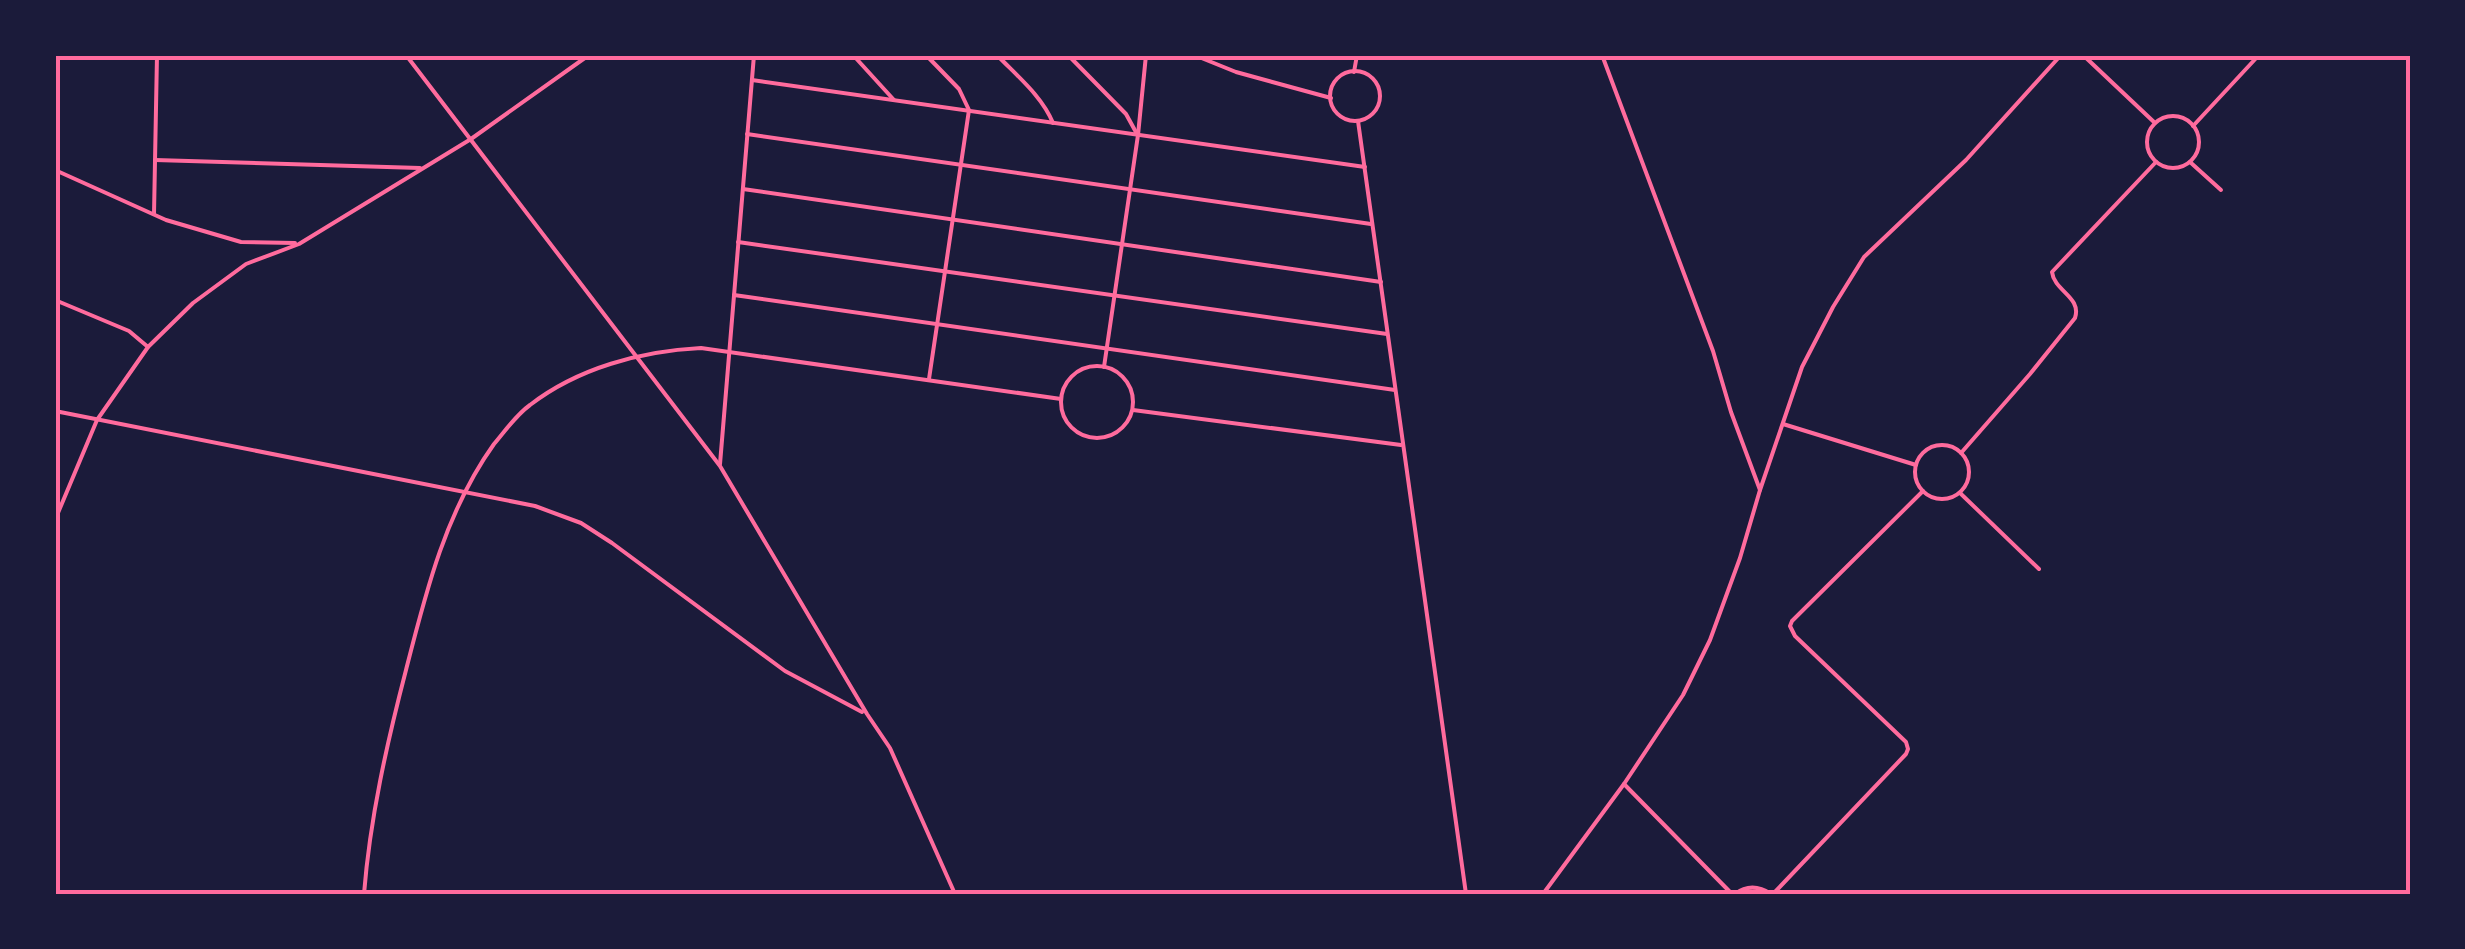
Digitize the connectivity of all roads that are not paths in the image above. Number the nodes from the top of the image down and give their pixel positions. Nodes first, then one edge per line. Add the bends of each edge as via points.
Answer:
1 (157, 55) edge
2 (305, 55) edge
3 (589, 55) edge
4 (754, 55) edge
5 (854, 55) edge
6 (926, 55) edge
7 (997, 55) edge
8 (1068, 55) edge
9 (1146, 55) edge
10 (1194, 55) edge
11 (1357, 55) edge
12 (1602, 55) edge
13 (2061, 55) edge
14 (2083, 55) edge
15 (2259, 55) edge
16 (408, 56) edge
17 (1354, 72) junction
18 (752, 80) junction
19 (1330, 98) junction
20 (894, 100) junction
21 (968, 110) junction
22 (1358, 121) junction
23 (1054, 123) junction
24 (2155, 123) junction
25 (2193, 126) junction
26 (747, 134) junction
27 (1138, 134) junction
28 (470, 139) junction
29 (154, 160) junction
30 (2156, 162) junction
31 (2190, 162) junction
32 (961, 165) junction
33 (1365, 167) junction
34 (423, 168) junction
35 (55, 170) edge
36 (742, 189) junction
37 (1130, 189) junction
38 (2221, 190) dead end
39 (154, 214) junction
40 (952, 220) junction
41 (1373, 224) junction
42 (738, 242) junction
43 (299, 244) junction
44 (1122, 244) junction
45 (945, 271) junction
46 (1381, 282) junction
47 (734, 294) junction
48 (1115, 296) junction
49 (55, 300) edge
50 (937, 324) junction
51 (1388, 334) junction
52 (148, 347) junction
53 (1107, 348) junction
54 (729, 351) junction
55 (638, 356) junction
56 (1104, 367) junction
57 (928, 379) junction
58 (1396, 390) junction
59 (1061, 399) junction
60 (1133, 410) junction
61 (55, 411) edge
62 (98, 420) junction
63 (1783, 424) junction
64 (1403, 445) junction
65 (1960, 453) junction
66 (1916, 465) junction
67 (720, 466) junction
68 (1760, 490) junction
69 (1922, 491) junction
70 (464, 492) junction
71 (1960, 493) junction
72 (55, 520) edge
73 (2039, 569) dead end
74 (867, 714) junction
75 (1624, 784) junction
76 (364, 894) edge
77 (956, 894) edge
78 (1466, 894) edge
79 (1543, 894) edge
80 (1733, 894) edge
81 (1772, 894) edge

1 - 29 lane
2 - 16 lane
3 - 28 lane
4 - 18 lane
5 - 20 lane
6 - 21 lane via 960,89
7 - 23 lane
8 - 27 lane
9 - 27 lane
10 - 19 lane
11 - 17 lane
12 - 68 lane
13 - 63 lane via 1966,160 1864,257 1802,367
14 - 24 lane
15 - 25 lane
16 - 28 lane
17 - 19 lane via 1336,81
17 - 22 lane via 1369,76 1380,96 1375,111
18 - 20 lane
18 - 26 lane
19 - 22 lane via 1338,114
20 - 21 lane
21 - 23 lane
21 - 32 lane
22 - 33 lane
23 - 27 lane
24 - 25 lane via 2176,116
24 - 30 lane via 2147,142
25 - 31 lane via 2199,142
26 - 32 lane
26 - 36 lane
27 - 33 lane
27 - 37 lane
28 - 34 lane
28 - 55 lane
29 - 34 lane
29 - 39 lane
30 - 31 lane via 2170,168
30 - 65 lane via 2052,272 2075,303 2075,318
31 - 38 lane
32 - 37 lane
32 - 40 lane
33 - 41 lane
34 - 43 lane
35 - 39 lane
36 - 40 lane
36 - 42 lane
37 - 41 lane
37 - 44 lane
39 - 43 lane via 241,242
40 - 44 lane
40 - 45 lane
41 - 46 lane
42 - 45 lane
42 - 47 lane
43 - 52 lane via 246,264 193,302
44 - 46 lane
44 - 48 lane
45 - 48 lane
45 - 50 lane
46 - 51 lane
47 - 50 lane
47 - 54 lane
48 - 51 lane
48 - 53 lane
49 - 52 lane via 129,331
50 - 53 lane
50 - 57 lane
51 - 58 lane
52 - 62 lane
53 - 56 lane
53 - 58 lane
54 - 55 lane
54 - 57 lane
54 - 67 lane
55 - 67 lane
55 - 70 lane via 561,385 528,406
56 - 59 lane via 1075,374
56 - 60 lane via 1126,381
57 - 59 lane
58 - 64 lane
59 - 60 lane via 1066,420 1092,438 1122,428
60 - 64 lane
61 - 62 lane
62 - 70 lane
62 - 72 lane
63 - 66 lane
63 - 68 lane
64 - 78 lane
65 - 66 lane via 1938,446 1922,453
65 - 71 lane via 1968,476
66 - 69 lane
67 - 74 lane
68 - 75 lane via 1710,640
69 - 71 lane via 1937,498
69 - 81 lane via 1790,626 1908,749
70 - 74 lane via 581,523 785,670
70 - 76 lane via 430,575 386,748
71 - 73 lane
74 - 77 lane via 890,748
75 - 79 lane
75 - 80 lane
80 - 81 lane via 1756,888

